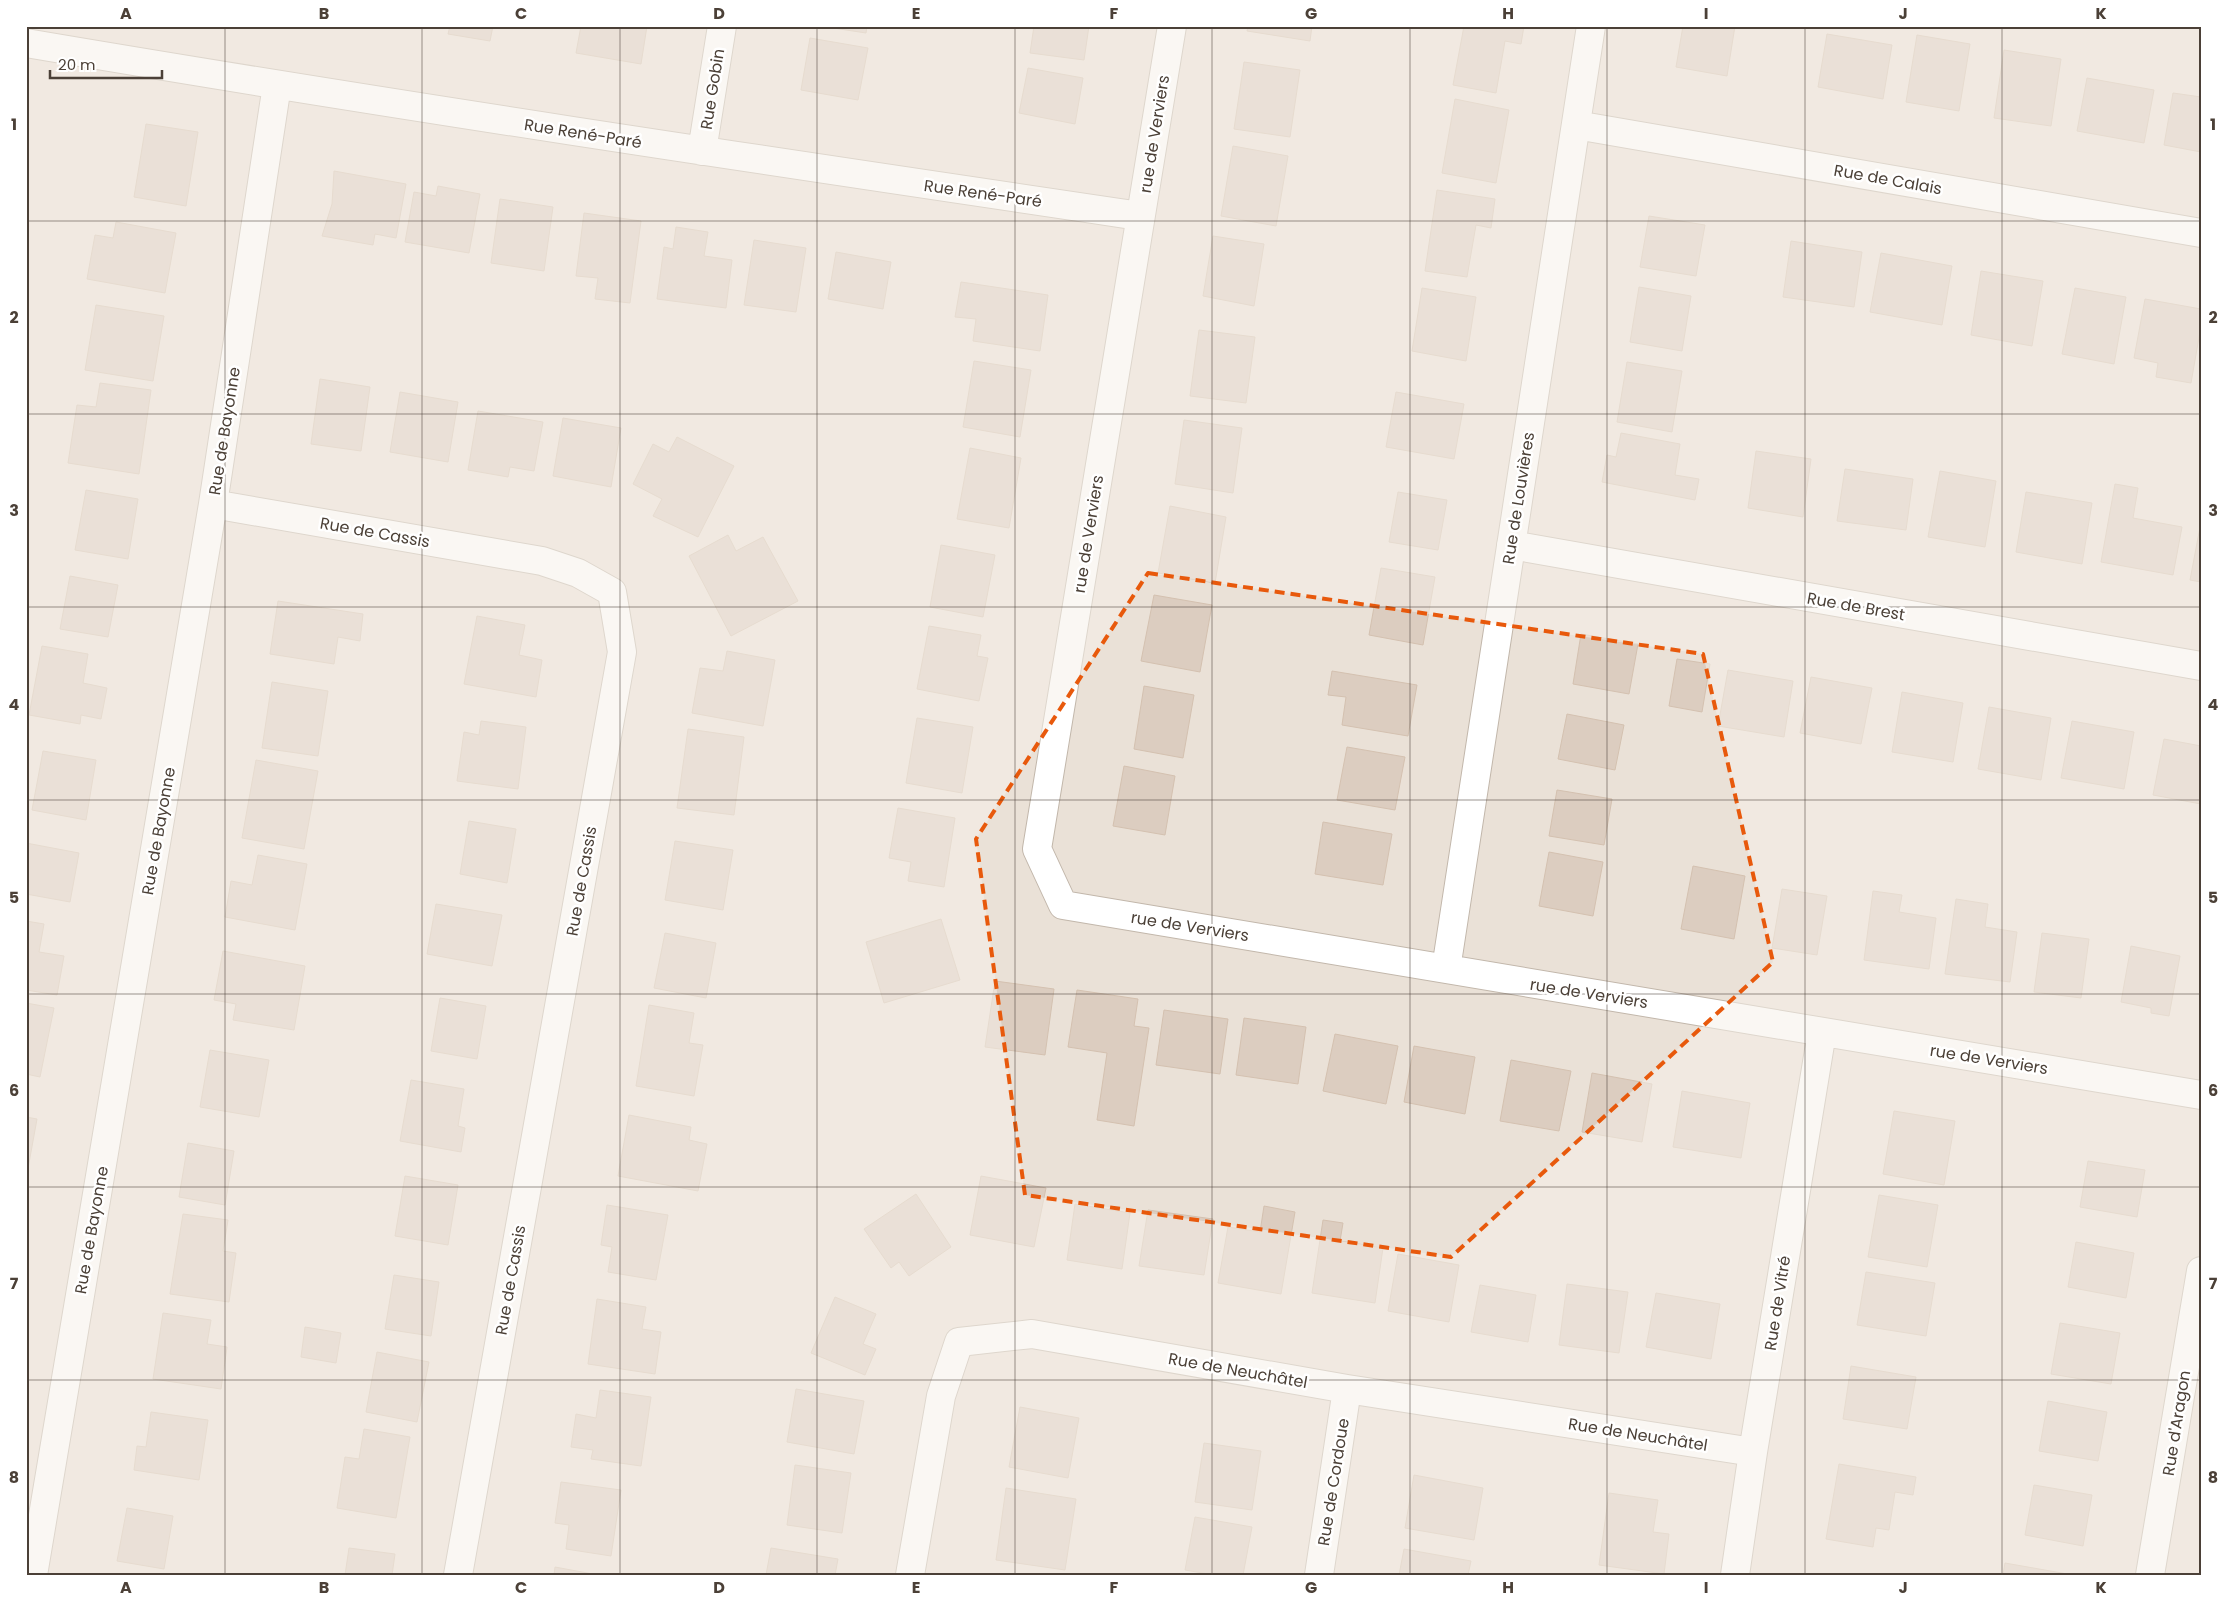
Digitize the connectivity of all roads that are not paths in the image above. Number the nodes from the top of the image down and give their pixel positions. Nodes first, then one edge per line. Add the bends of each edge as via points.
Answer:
1 (722, 26) edge
2 (1172, 26) edge
3 (1591, 26) edge
4 (26, 43) edge
5 (276, 85) junction
6 (1576, 125) junction
7 (702, 151) junction
8 (1140, 216) junction
9 (2201, 233) edge
10 (213, 504) junction
11 (1511, 545) junction
12 (2201, 666) edge
13 (1446, 969) junction
14 (1822, 1032) junction
15 (2201, 1095) edge
16 (2201, 1271) edge
17 (1347, 1389) junction
18 (1753, 1452) junction
19 (33, 1575) edge
20 (458, 1575) edge
21 (910, 1575) edge
22 (1319, 1575) edge
23 (1735, 1575) edge
24 (2150, 1575) edge

1 - 7 street, Rue Gobin
2 - 8 street, rue de Verviers
3 - 6 street, Rue de Louvières
4 - 5 street, Rue René-Paré
5 - 7 street, Rue René-Paré
5 - 10 street, Rue de Bayonne
6 - 9 street, Rue de Calais
6 - 11 street, Rue de Louvières
7 - 8 street, Rue René-Paré
8 - 13 street, rue de Verviers via 1037,849 1063,905
10 - 19 street, Rue de Bayonne
10 - 20 street, Rue de Cassis via 542,561 578,573 612,592 622,652
11 - 12 street, Rue de Brest
11 - 13 street, Rue de Louvières
13 - 14 street, rue de Verviers
14 - 15 street, rue de Verviers
14 - 18 street, Rue de Vitré
16 - 24 street, Rue d'Aragon
17 - 18 street, Rue de Neuchâtel
17 - 21 street, Rue de Neuchâtel via 1032,1334 960,1342 941,1396
17 - 22 street, Rue de Cordoue
18 - 23 street, Rue de Vitré

